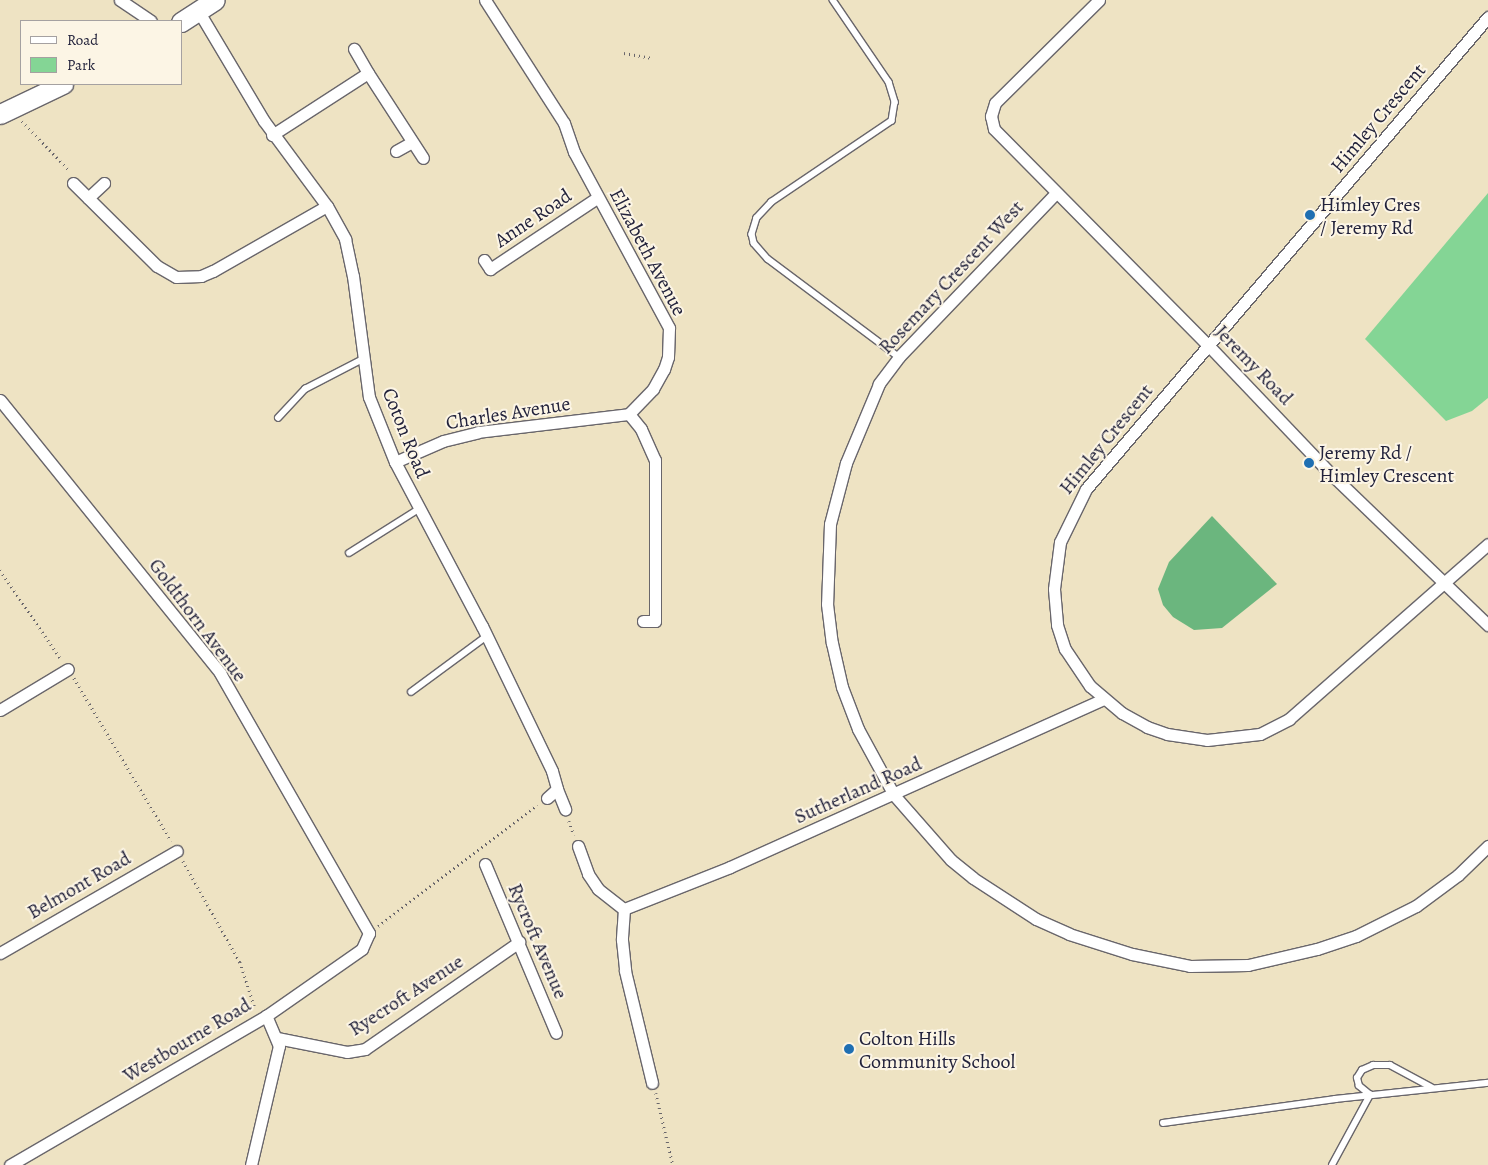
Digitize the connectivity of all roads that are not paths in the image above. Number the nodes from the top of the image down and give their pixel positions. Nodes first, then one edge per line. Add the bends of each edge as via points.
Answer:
1 (120, 0) edge
2 (215, 0) edge
3 (485, 0) edge
4 (833, 0) edge
5 (1099, 0) edge
6 (198, 12) junction
7 (1488, 17) edge
8 (150, 20) edge
9 (182, 21) edge
10 (354, 49) dead end
11 (368, 73) junction
12 (61, 85) edge
13 (6, 111) edge
14 (272, 135) junction
15 (412, 142) junction
16 (396, 151) dead end
17 (423, 158) dead end
18 (73, 183) road end
19 (104, 184) dead end
20 (1056, 193) junction
21 (88, 198) junction
22 (597, 198) junction
23 (327, 206) junction
24 (490, 270) dead end
25 (1208, 345) junction
26 (365, 357) junction
27 (899, 357) junction
28 (0, 400) edge
29 (629, 414) junction
30 (278, 418) dead end
31 (395, 462) junction
32 (419, 509) junction
33 (1488, 544) edge
34 (350, 553) dead end
35 (1444, 580) junction
36 (667, 623) dead end
37 (1488, 625) edge
38 (487, 636) junction
39 (68, 669) road end
40 (412, 692) dead end
41 (1104, 699) junction
42 (0, 710) edge
43 (557, 789) junction
44 (894, 795) junction
45 (547, 798) road end
46 (565, 809) road end
47 (578, 846) road end
48 (1488, 846) edge
49 (177, 850) road end
50 (485, 864) dead end
51 (624, 909) junction
52 (368, 933) joint
53 (519, 942) junction
54 (0, 953) edge
55 (266, 1016) junction
56 (556, 1032) dead end
57 (277, 1038) junction
58 (652, 1083) dead end
59 (1488, 1083) edge
60 (1433, 1088) junction
61 (1370, 1095) junction
62 (1162, 1123) dead end
63 (10, 1165) edge
64 (251, 1165) edge
65 (1332, 1165) edge

1 - 8 street
2 - 6 main road
3 - 22 street, Elizabeth Avenue via 564,123 574,152
4 - 27 lane via 889,82 895,102 892,121 772,202 756,218 752,234 754,243 768,259
5 - 20 street, Jeremy Road via 995,103 990,116 994,130
6 - 9 main road
6 - 14 street, Coton Road
7 - 25 street, Himley Crescent
10 - 11 street
11 - 14 street
11 - 15 street
12 - 13 main road
14 - 23 street, Coton Road
15 - 16 street
15 - 17 street
18 - 21 street
19 - 21 street
20 - 25 street, Jeremy Road
20 - 27 street, Rosemary Crescent West
21 - 23 street via 157,266 176,277 188,278 213,271
22 - 24 street, Anne Road
22 - 29 street, Elizabeth Avenue via 668,328 668,357 664,369 653,389
23 - 26 street, Coton Road via 350,255
25 - 35 street, Jeremy Road via 1332,474
25 - 41 street, Himley Crescent via 1086,489 1060,542 1054,589 1057,625 1075,665
26 - 30 lane via 305,389
26 - 31 street, Coton Road via 369,398
27 - 44 street, Rosemary Crescent West via 879,384 846,463 830,524 827,594 832,643 842,687 858,729
28 - 52 street, Goldthorn Avenue via 220,674
29 - 31 street, Charles Avenue via 478,432 443,441
29 - 36 street via 641,429 655,460 649,621
31 - 32 street, Coton Road
32 - 34 lane
32 - 38 street, Coton Road
33 - 35 street, Himley Crescent
35 - 37 street, Jeremy Road
35 - 41 street, Himley Crescent via 1289,719 1260,734 1208,740 1167,734 1147,727
38 - 40 lane
38 - 43 street, Coton Road via 552,771
39 - 42 street
41 - 44 street, Sutherland Road
43 - 45 street
43 - 46 street, Coton Road
44 - 48 street, Rosemary Crescent West via 933,842 958,866 1036,919 1069,934 1132,954 1190,966 1248,965 1356,936 1416,906 1458,875
44 - 51 street, Sutherland Road via 730,867
47 - 51 street via 588,874 598,889
49 - 54 street, Belmont Road
50 - 53 street, Rycroft Avenue
51 - 58 street via 622,940 626,971
52 - 55 street, Westbourne Road via 362,949
53 - 56 street, Rycroft Avenue
53 - 57 street, Ryecroft Avenue via 365,1048 347,1052
55 - 57 street
55 - 63 street, Westbourne Road
57 - 64 street via 276,1058
59 - 60 lane
60 - 61 lane
60 - 61 lane via 1390,1065 1373,1064 1356,1078 1359,1086
61 - 62 lane
61 - 65 lane

